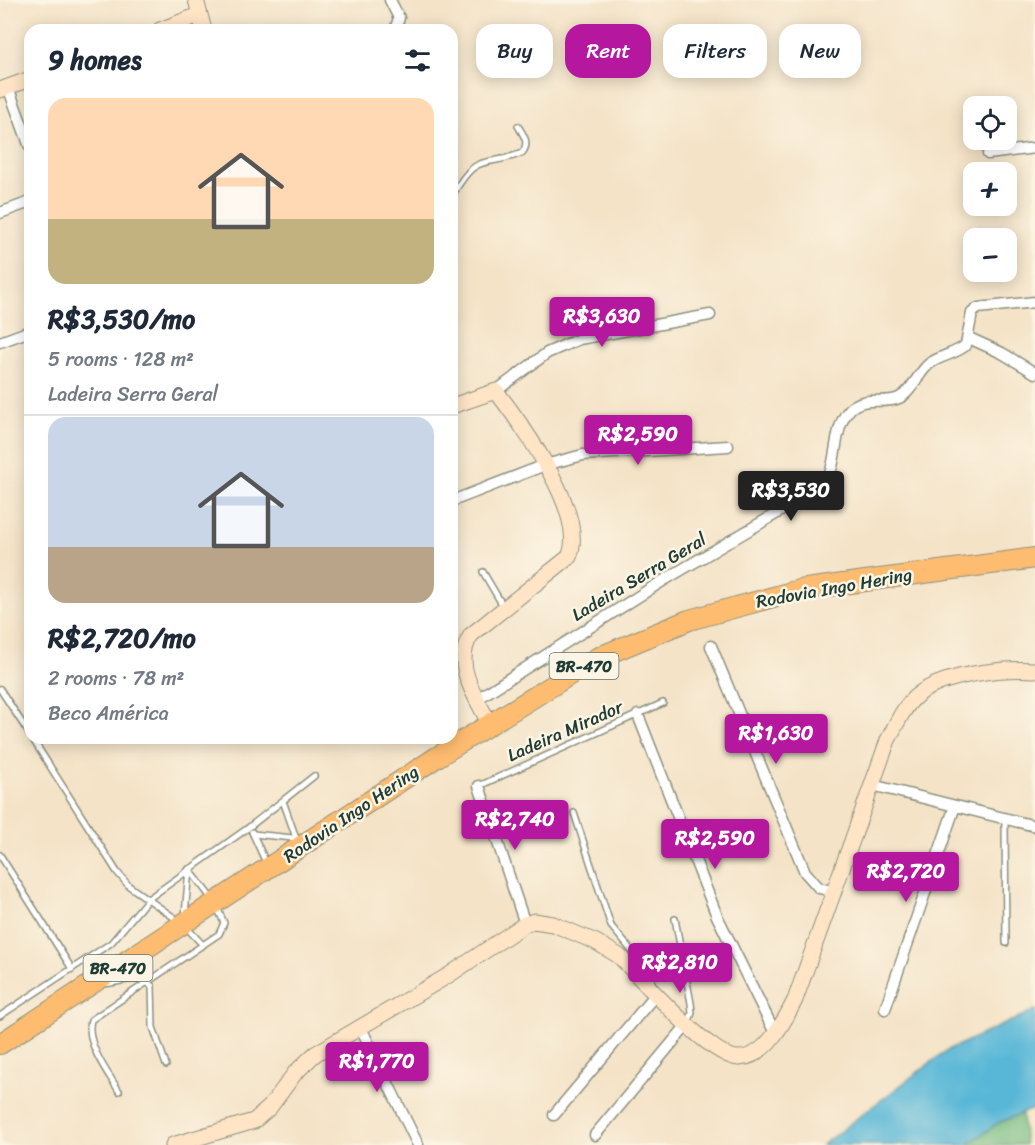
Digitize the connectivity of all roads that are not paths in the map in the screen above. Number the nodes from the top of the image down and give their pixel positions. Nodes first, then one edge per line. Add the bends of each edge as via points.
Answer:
1 (390, 0) edge
2 (200, 15) edge
3 (176, 24) edge
4 (397, 24) edge
5 (24, 81) edge
6 (4, 89) edge
7 (518, 126) dead end
8 (24, 134) edge
9 (1035, 148) edge
10 (988, 154) dead end
11 (458, 184) edge
12 (24, 204) edge
13 (0, 213) edge
14 (1035, 302) edge
15 (710, 315) dead end
16 (24, 333) edge
17 (969, 338) junction
18 (0, 342) edge
19 (1035, 373) edge
20 (496, 391) junction
21 (458, 404) edge
22 (728, 446) dead end
23 (545, 465) junction
24 (458, 499) edge
25 (1033, 560) edge
26 (483, 572) dead end
27 (505, 610) junction
28 (711, 646) dead end
29 (1035, 670) edge
30 (0, 689) edge
31 (477, 699) junction
32 (663, 703) dead end
33 (638, 715) junction
34 (489, 723) junction
35 (24, 725) edge
36 (458, 743) edge
37 (36, 744) edge
38 (456, 744) edge
39 (314, 776) dead end
40 (872, 785) junction
41 (479, 786) joint
42 (283, 801) junction
43 (955, 806) junction
44 (574, 813) dead end
45 (1005, 819) junction
46 (1035, 826) edge
47 (248, 828) junction
48 (253, 834) junction
49 (305, 839) junction
50 (0, 855) edge
51 (189, 869) junction
52 (269, 869) junction
53 (836, 892) junction
54 (148, 899) junction
55 (216, 905) junction
56 (675, 919) dead end
57 (525, 924) junction
58 (184, 925) junction
59 (1006, 943) dead end
60 (203, 945) junction
61 (72, 969) junction
62 (146, 981) junction
63 (92, 984) junction
64 (656, 994) junction
65 (885, 1009) dead end
66 (0, 1016) edge
67 (687, 1025) junction
68 (361, 1028) junction
69 (775, 1033) junction
70 (0, 1044) edge
71 (166, 1065) dead end
72 (119, 1091) dead end
73 (554, 1115) dead end
74 (595, 1135) dead end
75 (173, 1145) edge
76 (418, 1145) edge

1 - 4 street via 399,18
2 - 3 street
5 - 6 street
6 - 8 street
7 - 11 lane via 526,139 522,153 472,167
9 - 10 street
12 - 13 street
14 - 17 street via 978,308 972,313
15 - 20 street via 579,339 547,353
16 - 18 street
17 - 19 street
17 - 31 street, Ladeira Serra Geral via 960,350 930,363 898,399 873,400 851,408 843,418 830,477 814,493 661,582
20 - 21 street
20 - 23 street
22 - 23 street via 583,455
23 - 24 street
23 - 27 street via 572,521 574,548 569,557
25 - 34 highway, Rodovia Ingo Hering / BR-470 via 799,590 709,613 597,658
26 - 27 lane
27 - 31 street via 465,644 464,670
28 - 53 street via 805,872 819,888
29 - 40 street via 982,673 928,687 905,708 888,740
30 - 35 lane
31 - 34 street
32 - 33 lane, Ladeira Mirador
33 - 41 lane, Ladeira Mirador
33 - 69 street via 717,916
34 - 36 highway, Rodovia Ingo Hering / BR-470
37 - 54 lane via 117,872
38 - 49 highway, Rodovia Ingo Hering / BR-470
39 - 42 lane
40 - 43 street
40 - 53 street
41 - 57 street
42 - 47 lane
42 - 49 lane
43 - 45 street
43 - 65 street
44 - 64 lane via 611,926 650,975
45 - 46 street
45 - 59 lane
47 - 48 lane
47 - 51 lane
48 - 49 lane
48 - 52 lane
49 - 52 highway, Rodovia Ingo Hering / BR-470
50 - 61 lane
51 - 54 lane
51 - 55 lane
51 - 58 lane
52 - 55 highway, Rodovia Ingo Hering / BR-470
53 - 69 street via 795,1000
54 - 58 lane
54 - 61 lane via 111,943
55 - 58 highway, Rodovia Ingo Hering / BR-470
55 - 60 lane via 224,923 219,934
56 - 67 lane via 691,1003
57 - 64 street via 553,924 596,942 619,956
57 - 68 street
58 - 60 lane
58 - 63 highway, Rodovia Ingo Hering / BR-470
60 - 62 lane
61 - 66 lane
62 - 63 lane via 136,977
62 - 71 lane via 152,986 153,1027
62 - 72 lane via 89,1025 98,1057
63 - 70 highway, Rodovia Ingo Hering / BR-470
64 - 67 street
64 - 73 street
67 - 69 street via 731,1058 752,1055
67 - 74 street
68 - 75 street via 308,1059 254,1121
68 - 76 street

